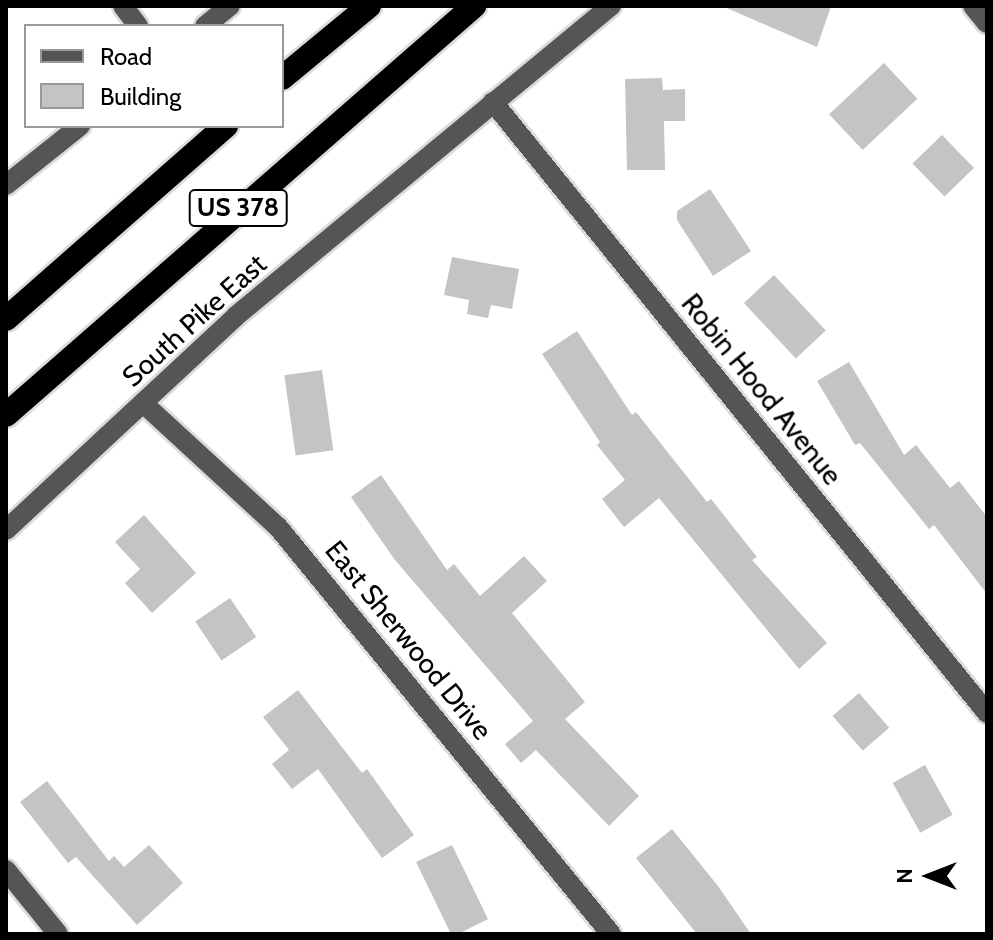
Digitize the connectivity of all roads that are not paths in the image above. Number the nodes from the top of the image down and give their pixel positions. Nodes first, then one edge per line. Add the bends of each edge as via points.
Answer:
1 (123, 6) edge
2 (230, 6) edge
3 (369, 6) edge
4 (474, 6) edge
5 (611, 6) edge
6 (973, 6) edge
7 (987, 23) edge
8 (136, 24) edge
9 (208, 24) edge
10 (284, 76) edge
11 (493, 102) junction
12 (77, 128) edge
13 (224, 128) edge
14 (6, 185) edge
15 (6, 319) edge
16 (143, 403) junction
17 (6, 415) edge
18 (6, 530) edge
19 (987, 713) edge
20 (6, 870) edge
21 (58, 934) edge
22 (611, 934) edge

1 - 8 street
2 - 9 street
3 - 10 highway
4 - 17 highway, US 378
5 - 11 street, South Pike East
6 - 7 street
11 - 16 street, South Pike East via 236,316
11 - 19 street, Robin Hood Avenue
12 - 14 street
13 - 15 highway, US 378
16 - 18 street, South Pike East
16 - 22 street, East Sherwood Drive via 278,527
20 - 21 street

